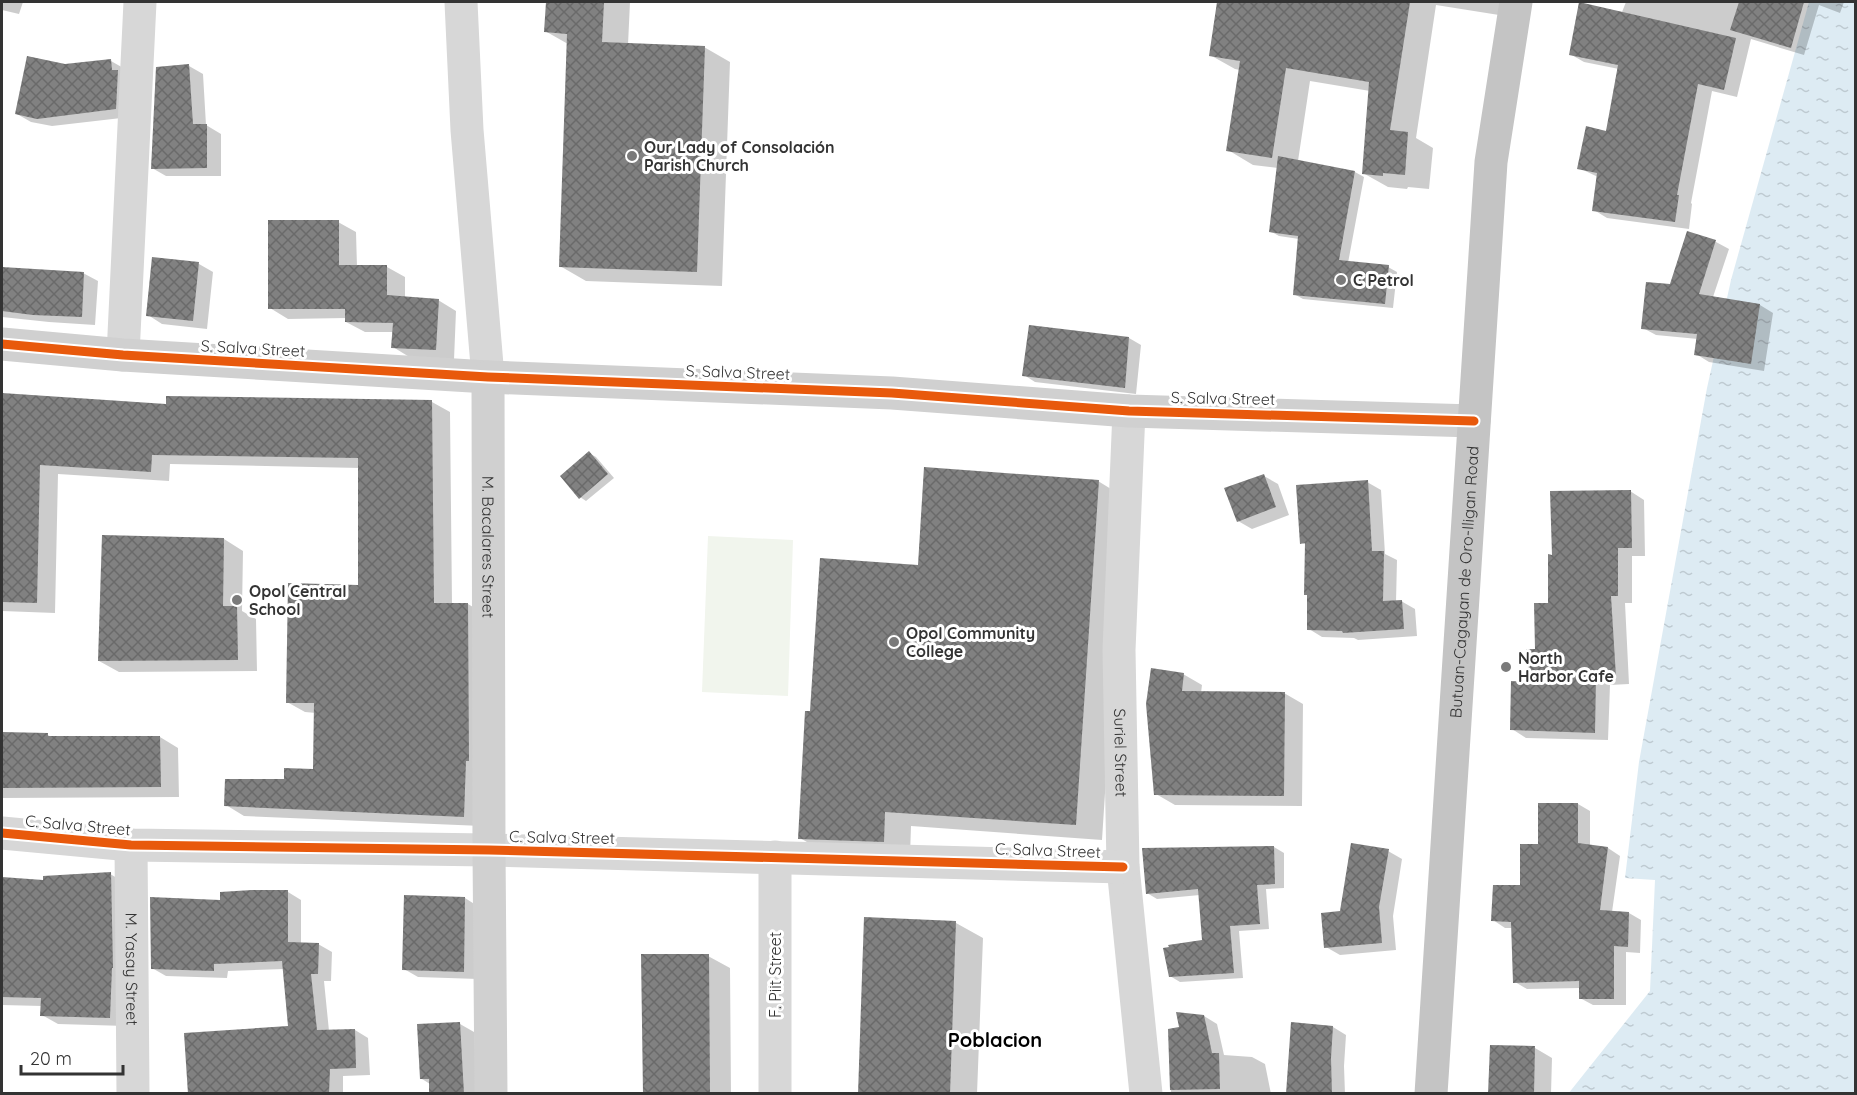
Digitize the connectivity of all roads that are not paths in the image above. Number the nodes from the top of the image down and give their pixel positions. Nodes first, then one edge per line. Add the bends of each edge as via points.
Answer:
1 (140, 2) edge
2 (461, 2) edge
3 (1516, 2) edge
4 (2, 344) edge
5 (123, 355) junction
6 (488, 377) junction
7 (1130, 411) junction
8 (1474, 421) junction
9 (2, 833) edge
10 (131, 845) junction
11 (489, 850) junction
12 (774, 857) junction
13 (1123, 867) junction
14 (133, 1094) edge
15 (491, 1094) edge
16 (776, 1094) edge
17 (1146, 1094) edge
18 (1431, 1094) edge

1 - 5 street
2 - 6 street, M. Bacalares Street via 467,130
3 - 8 highway, Butuan-Cagayan de Oro-Iligan Road via 1491,162
4 - 5 street, S. Salva Street
5 - 6 street, S. Salva Street
6 - 7 street, S. Salva Street via 892,393
6 - 11 street, M. Bacalares Street
7 - 8 street, S. Salva Street
7 - 13 street, Suriel Street via 1119,650
8 - 18 highway, Butuan-Cagayan de Oro-Iligan Road
9 - 10 street, C. Salva Street
10 - 11 street, C. Salva Street
10 - 14 street, M. Yasay Street
11 - 12 street, C. Salva Street
11 - 15 street, M. Bacalares Street
12 - 13 street, C. Salva Street
12 - 16 street, F. Piit Street
13 - 17 street, Suriel Street

